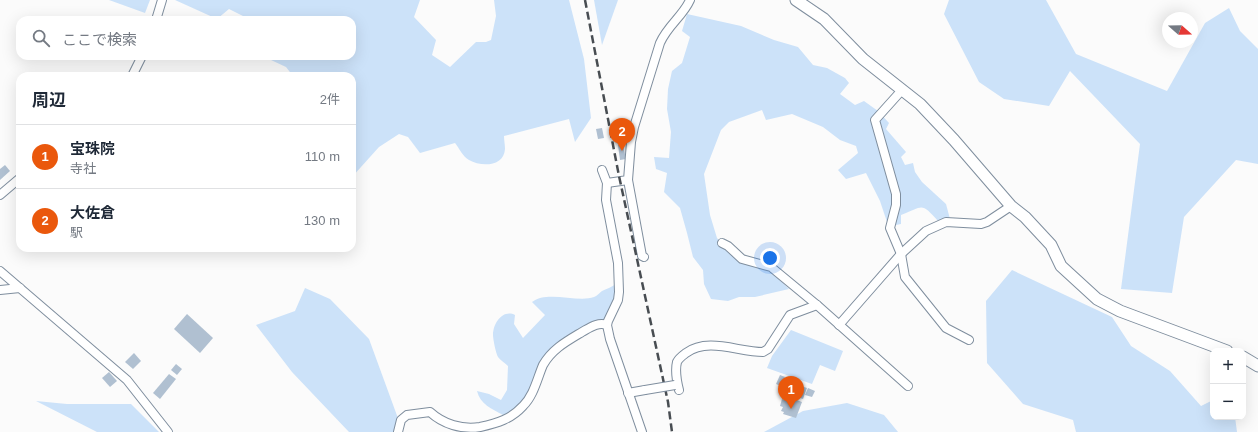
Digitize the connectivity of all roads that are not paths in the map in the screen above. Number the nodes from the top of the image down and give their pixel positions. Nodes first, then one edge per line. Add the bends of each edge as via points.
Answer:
1 (162, 0) edge
2 (690, 0) edge
3 (796, 0) edge
4 (157, 16) edge
5 (140, 60) edge
6 (134, 72) edge
7 (902, 90) junction
8 (602, 170) dead end
9 (628, 180) junction
10 (16, 181) edge
11 (607, 183) junction
12 (0, 195) edge
13 (1011, 206) junction
14 (722, 243) dead end
15 (901, 254) junction
16 (644, 257) dead end
17 (0, 271) edge
18 (20, 288) junction
19 (0, 290) edge
20 (817, 305) junction
21 (608, 325) junction
22 (839, 325) junction
23 (969, 340) dead end
24 (1219, 348) edge
25 (1246, 359) edge
26 (1258, 366) edge
27 (908, 386) dead end
28 (628, 393) junction
29 (168, 432) edge
30 (398, 432) edge
31 (642, 432) edge

1 - 4 street
2 - 9 street via 664,33 660,43 634,127
3 - 7 street via 824,19 862,59
5 - 6 street
7 - 13 street via 920,104 954,140
7 - 15 street via 875,120 896,194 890,228
8 - 11 street
9 - 11 street
9 - 16 street
10 - 12 street
11 - 21 street via 606,200 618,264 619,292
13 - 15 street via 983,223 942,223 926,230
13 - 24 street via 1051,245 1061,266 1097,299 1120,311
14 - 20 street via 742,259 771,266
15 - 22 street
15 - 23 street via 905,277 946,328
17 - 18 street
18 - 19 street
18 - 29 street via 127,380
20 - 22 street
20 - 28 street, bridge via 790,315 768,349 763,352 719,346 706,346 688,351 678,360 677,386
21 - 28 street via 610,339
21 - 30 street via 595,325 552,353 543,366 528,400 509,419 469,428 438,420 430,412 407,415 401,420
22 - 27 street
25 - 26 street
28 - 31 street

